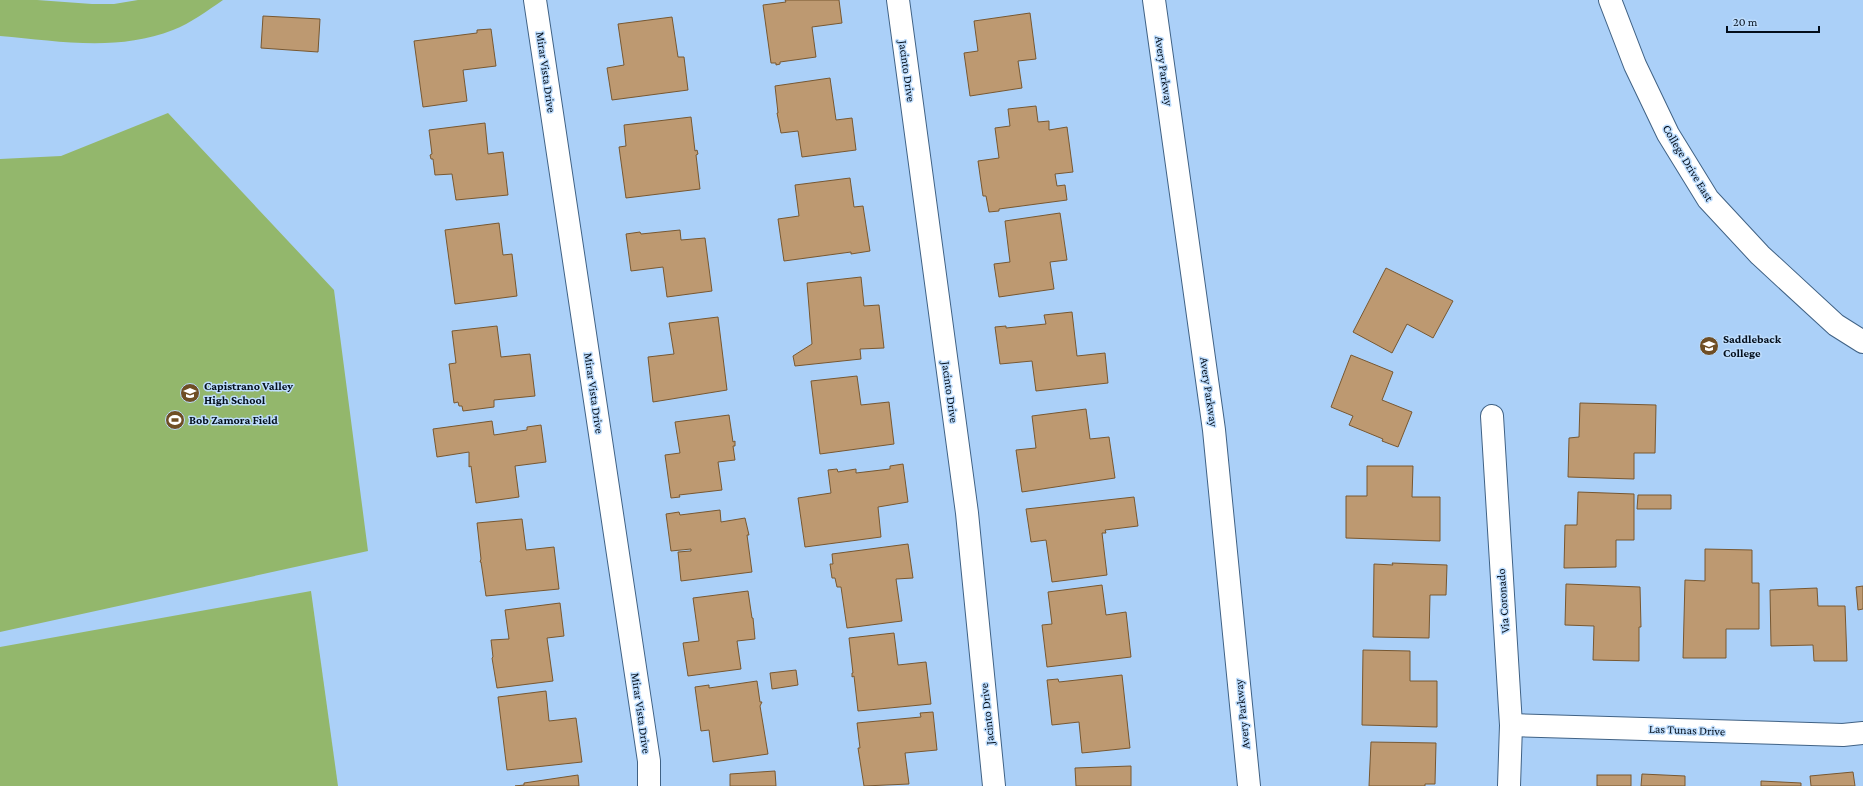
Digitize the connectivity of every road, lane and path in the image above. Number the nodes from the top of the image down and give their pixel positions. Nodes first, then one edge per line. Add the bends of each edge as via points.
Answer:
1 (535, 0) edge
2 (898, 0) edge
3 (1154, 0) edge
4 (1610, 0) edge
5 (1863, 342) edge
6 (1492, 416) dead end
7 (1511, 725) junction
8 (1863, 733) edge
9 (649, 786) edge
10 (994, 786) edge
11 (1249, 786) edge
12 (1509, 786) edge

1 - 9 street, Mirar Vista Drive via 649,761
2 - 10 street, Jacinto Drive via 967,513
3 - 11 street, Avery Parkway via 1214,430
4 - 5 street, College Drive East via 1635,65 1668,134 1708,199 1760,255 1836,326
6 - 7 street, Via Coronado
7 - 8 street, Las Tunas Drive via 1843,735
7 - 12 street, Via Coronado

